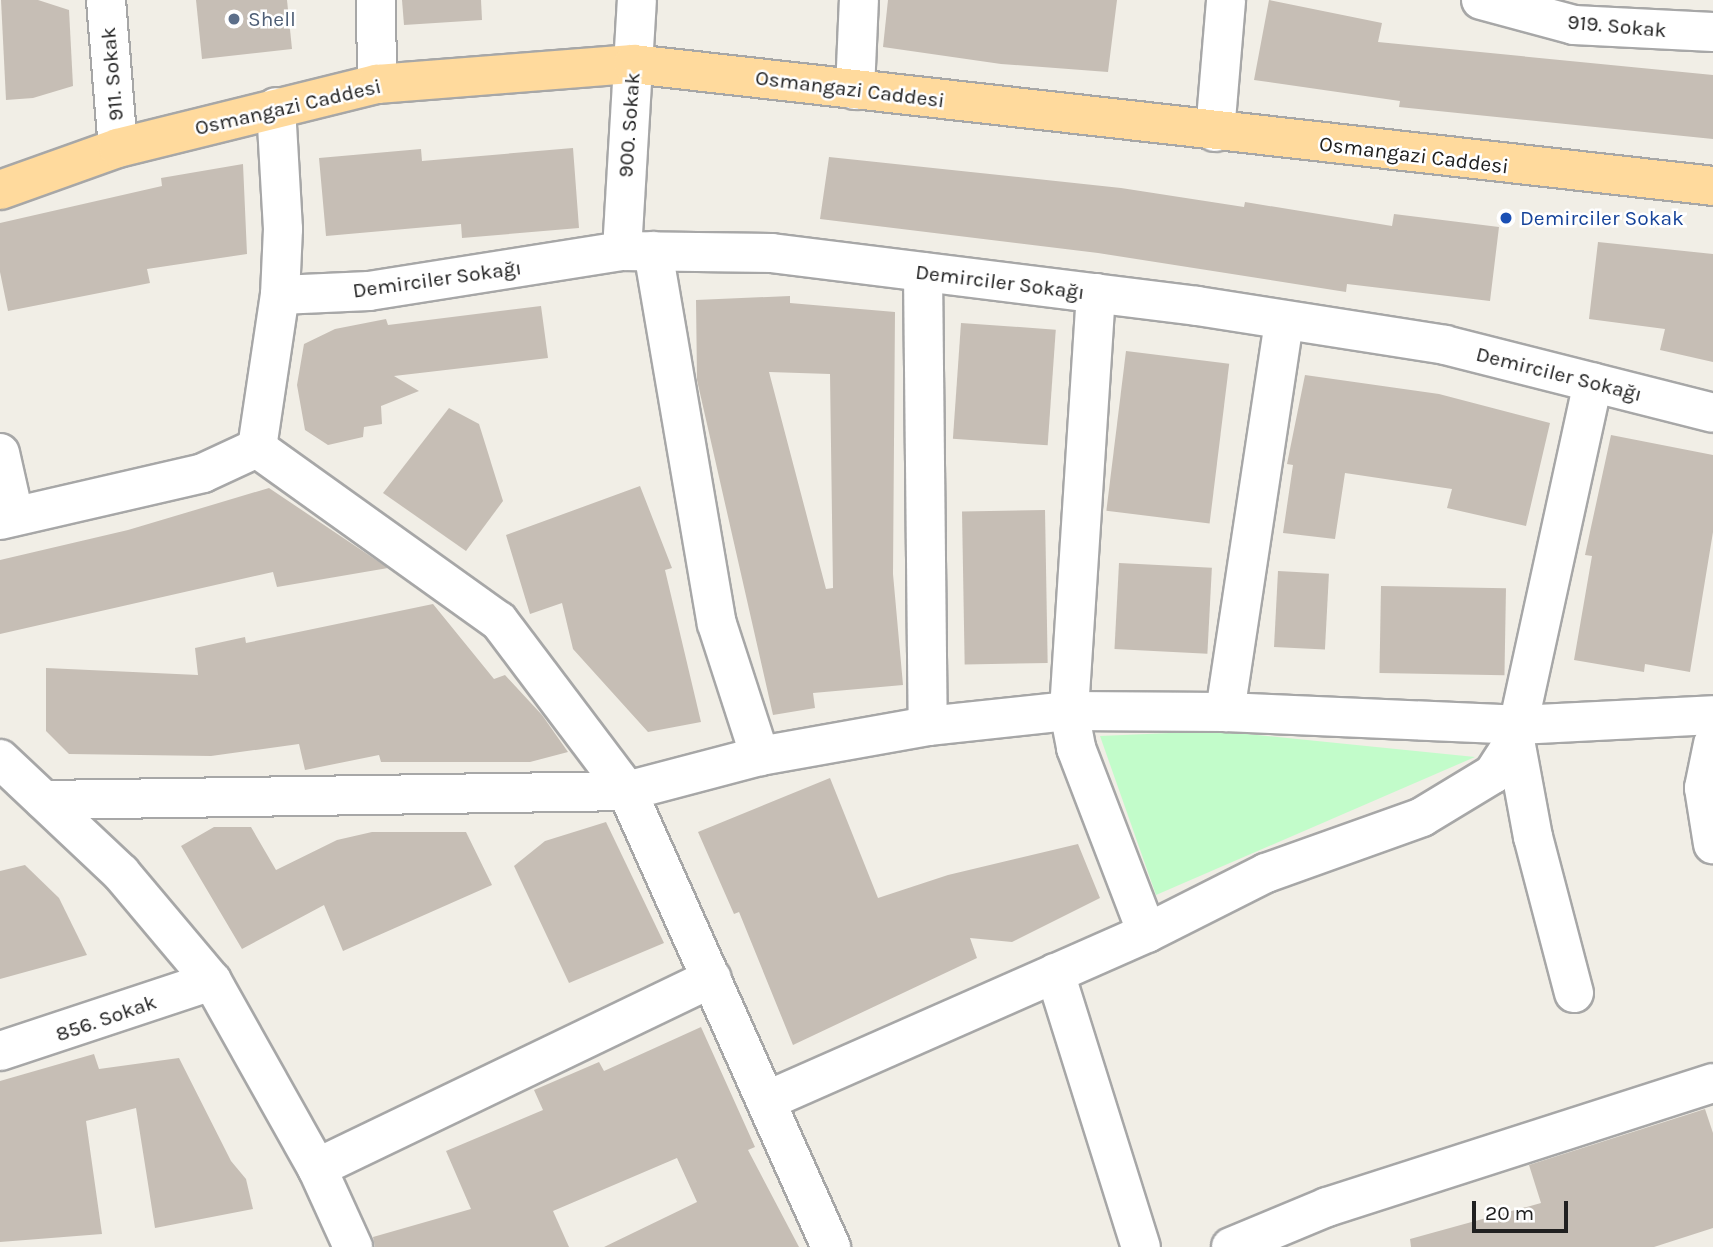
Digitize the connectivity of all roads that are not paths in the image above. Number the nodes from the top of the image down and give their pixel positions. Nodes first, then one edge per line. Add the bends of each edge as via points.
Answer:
1 (106, 0) edge
2 (376, 0) edge
3 (637, 0) edge
4 (859, 0) edge
5 (1226, 0) edge
6 (1481, 0) edge
7 (1713, 32) edge
8 (633, 64) junction
9 (377, 84) junction
10 (855, 90) junction
11 (276, 107) junction
12 (1215, 132) junction
13 (118, 148) junction
14 (1713, 186) edge
15 (0, 190) edge
16 (637, 251) junction
17 (923, 272) junction
18 (1096, 293) junction
19 (280, 295) junction
20 (1284, 320) junction
21 (1593, 382) junction
22 (1713, 413) edge
23 (257, 447) junction
24 (0, 453) edge
25 (7, 517) edge
26 (1069, 711) junction
27 (1225, 712) junction
28 (1713, 715) edge
29 (928, 726) junction
30 (1517, 733) junction
31 (1713, 744) edge
32 (760, 756) junction
33 (0, 759) edge
34 (627, 791) junction
35 (44, 800) junction
36 (1713, 844) edge
37 (1147, 933) junction
38 (1055, 973) junction
39 (712, 978) junction
40 (212, 981) junction
41 (1574, 993) dead end
42 (0, 1051) edge
43 (1713, 1083) edge
44 (766, 1101) junction
45 (317, 1168) junction
46 (353, 1247) edge
47 (831, 1247) edge
48 (1141, 1247) edge
49 (1231, 1247) edge

1 - 13 street, 911. Sokak
2 - 9 street
3 - 8 street, 900. Sokak
4 - 10 street
5 - 12 street
6 - 7 street, 919. Sokak via 1573,25
8 - 9 main road, Osmangazi Caddesi
8 - 10 main road, Osmangazi Caddesi
8 - 16 street, 900. Sokak
9 - 11 main road, Osmangazi Caddesi
10 - 12 main road, Osmangazi Caddesi
11 - 13 main road, Osmangazi Caddesi
11 - 19 street via 283,229
12 - 14 main road, Osmangazi Caddesi
13 - 15 main road, Osmangazi Caddesi
16 - 17 street, Demirciler Sokağı via 772,253
16 - 19 street, Demirciler Sokağı via 369,291
16 - 32 street, 900. Sokak via 717,624
17 - 18 street, Demirciler Sokağı
17 - 29 street
18 - 20 street, Demirciler Sokağı
18 - 26 street
19 - 23 street
20 - 21 street, Demirciler Sokağı via 1445,345
20 - 27 street
21 - 22 street, Demirciler Sokağı
21 - 30 street
23 - 25 street via 203,473
23 - 34 street via 499,621
24 - 25 street
26 - 27 street
26 - 29 street
26 - 37 street via 1076,748
27 - 30 street
28 - 30 street
29 - 32 street
30 - 37 street via 1493,774 1422,817 1266,873
30 - 41 street via 1534,837
31 - 36 street via 1704,788
32 - 34 street
33 - 35 street
34 - 35 street
34 - 39 street
35 - 40 street via 121,873
37 - 38 street
38 - 44 street
38 - 48 street
39 - 44 street
39 - 45 street
40 - 42 street, 856. Sokak
40 - 45 street
43 - 49 street via 1327,1208
44 - 47 street
45 - 46 street

